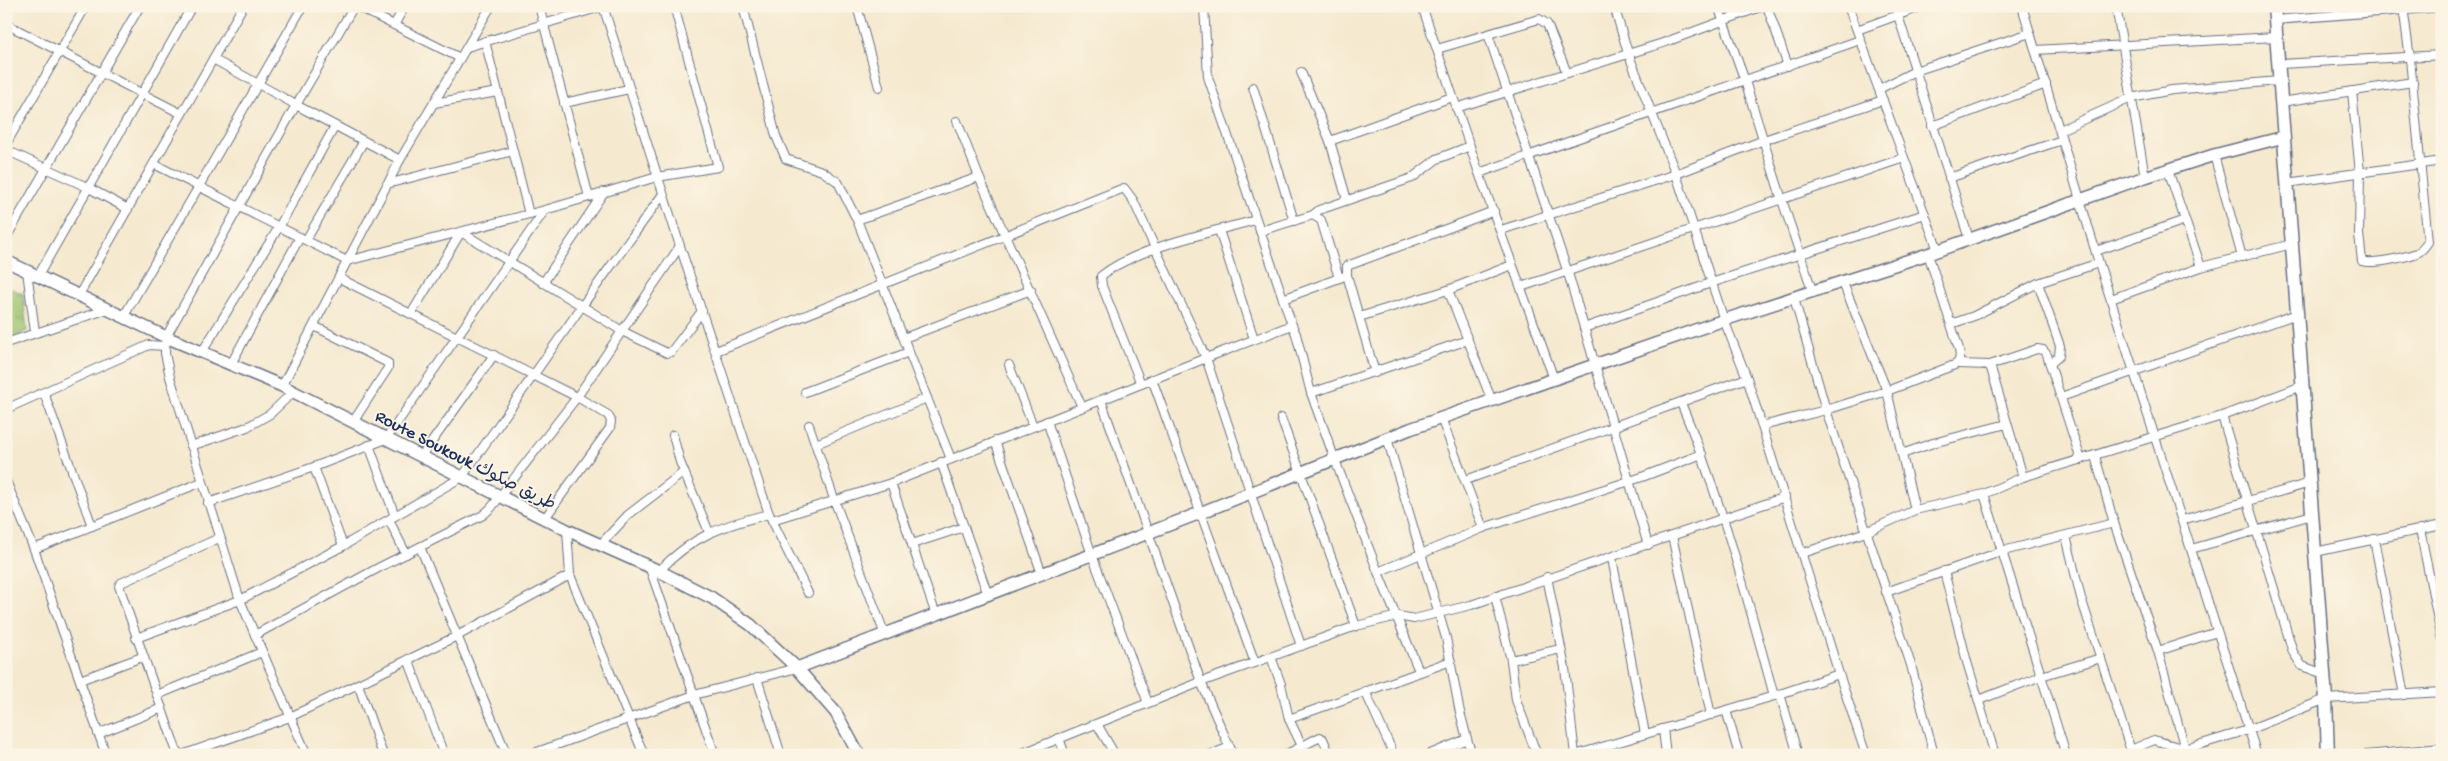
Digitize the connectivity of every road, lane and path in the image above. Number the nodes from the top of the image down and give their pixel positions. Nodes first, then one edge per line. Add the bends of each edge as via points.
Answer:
1 (86, 6) edge
2 (140, 6) edge
3 (192, 6) edge
4 (243, 6) edge
5 (303, 6) edge
6 (355, 6) edge
7 (405, 6) edge
8 (491, 6) edge
9 (539, 6) edge
10 (603, 6) edge
11 (674, 6) edge
12 (743, 6) edge
13 (857, 6) edge
14 (1204, 6) edge
15 (1422, 6) edge
16 (1614, 6) edge
17 (1718, 6) edge
18 (1765, 6) edge
19 (1848, 6) edge
20 (1895, 6) edge
21 (1922, 6) edge
22 (2022, 6) edge
23 (2116, 6) edge
24 (2274, 6) edge
25 (2442, 7) edge
26 (2403, 8) edge
27 (1898, 15) junction
28 (2275, 20) junction
29 (1723, 22) junction
30 (6, 24) edge
31 (544, 24) junction
32 (394, 25) junction
33 (1857, 30) junction
34 (2030, 33) junction
35 (1488, 34) junction
36 (2276, 37) junction
37 (1860, 40) junction
38 (486, 41) junction
39 (2122, 44) junction
40 (467, 47) junction
41 (1436, 49) junction
42 (2036, 50) junction
43 (60, 51) junction
44 (1628, 53) junction
45 (2442, 55) edge
46 (460, 58) junction
47 (2410, 58) junction
48 (213, 59) junction
49 (2278, 64) junction
50 (1788, 66) junction
51 (1915, 71) junction
52 (101, 72) junction
53 (1301, 72) dead end
54 (1566, 73) junction
55 (1745, 81) junction
56 (2279, 81) junction
57 (2413, 82) junction
58 (258, 84) junction
59 (2046, 84) junction
60 (879, 87) dead end
61 (1253, 87) dead end
62 (629, 89) junction
63 (1879, 89) junction
64 (1507, 90) junction
65 (2352, 91) junction
66 (498, 92) junction
67 (140, 94) junction
68 (1452, 97) junction
69 (2131, 98) junction
70 (1883, 100) junction
71 (2281, 102) junction
72 (434, 103) junction
73 (564, 103) junction
74 (296, 105) junction
75 (1456, 108) junction
76 (1652, 113) junction
77 (182, 114) junction
78 (957, 121) dead end
79 (335, 126) junction
80 (1932, 126) junction
81 (2060, 130) junction
82 (2284, 137) junction
83 (1764, 140) junction
84 (2062, 140) junction
85 (364, 141) junction
86 (1330, 141) junction
87 (6, 144) edge
88 (1470, 146) junction
89 (6, 150) edge
90 (513, 151) junction
91 (1528, 155) junction
92 (2214, 155) junction
93 (1904, 158) junction
94 (400, 160) junction
95 (2442, 161) edge
96 (154, 164) junction
97 (2422, 164) junction
98 (46, 168) junction
99 (2168, 170) junction
100 (2360, 173) junction
101 (1479, 174) junction
102 (1676, 174) junction
103 (657, 176) junction
104 (979, 177) junction
105 (2146, 177) junction
106 (1949, 178) junction
107 (2287, 183) junction
108 (387, 184) junction
109 (199, 186) junction
110 (88, 188) junction
111 (604, 192) junction
112 (663, 194) junction
113 (589, 197) junction
114 (2081, 199) junction
115 (1348, 200) junction
116 (1782, 200) junction
117 (240, 207) junction
118 (128, 209) junction
119 (545, 210) junction
120 (1494, 211) junction
121 (529, 214) junction
122 (1546, 214) junction
123 (1925, 214) junction
124 (1313, 215) junction
125 (857, 220) junction
126 (1256, 220) junction
127 (2185, 220) junction
128 (1294, 221) junction
129 (279, 227) junction
130 (1694, 229) junction
131 (1219, 230) junction
132 (1501, 230) junction
133 (1260, 231) junction
134 (461, 232) junction
135 (1007, 236) junction
136 (6, 238) edge
137 (303, 239) junction
138 (1969, 239) junction
139 (2292, 244) junction
140 (680, 246) junction
141 (1155, 248) junction
142 (1933, 252) junction
143 (2096, 252) junction
144 (1800, 254) junction
145 (2242, 257) junction
146 (6, 261) edge
147 (347, 261) junction
148 (508, 263) junction
149 (2099, 263) junction
150 (1512, 265) junction
151 (2201, 267) junction
152 (1568, 273) junction
153 (32, 274) junction
154 (1343, 277) junction
155 (338, 278) junction
156 (543, 283) junction
157 (1711, 283) junction
158 (1843, 283) junction
159 (2038, 283) junction
160 (882, 284) junction
161 (1521, 287) junction
162 (1031, 290) junction
163 (1448, 290) junction
164 (1814, 293) junction
165 (79, 295) junction
166 (1794, 298) junction
167 (1283, 299) junction
168 (2110, 299) junction
169 (582, 306) junction
170 (108, 309) junction
171 (702, 312) junction
172 (411, 314) junction
173 (2297, 314) junction
174 (124, 316) junction
175 (1359, 317) junction
176 (1724, 320) junction
177 (1951, 324) junction
178 (1292, 325) junction
179 (314, 326) junction
180 (1584, 328) junction
181 (622, 331) junction
182 (35, 332) junction
183 (457, 336) junction
184 (904, 338) junction
185 (1254, 340) junction
186 (1468, 340) junction
187 (166, 341) junction
188 (6, 343) edge
189 (716, 351) junction
190 (202, 352) junction
191 (910, 352) junction
192 (494, 356) junction
193 (1206, 358) junction
194 (231, 364) junction
195 (1957, 364) junction
196 (2050, 364) junction
197 (1009, 365) dead end
198 (1595, 366) junction
199 (1990, 366) junction
200 (2134, 372) junction
201 (1375, 373) junction
202 (535, 376) junction
203 (1747, 378) junction
204 (1152, 379) junction
205 (1554, 380) junction
206 (1141, 384) junction
207 (282, 386) junction
208 (2302, 386) junction
209 (1887, 391) junction
210 (293, 392) junction
211 (805, 392) dead end
212 (44, 393) junction
213 (1311, 393) junction
214 (2061, 397) junction
215 (577, 398) junction
216 (927, 398) junction
217 (1101, 400) junction
218 (1492, 400) junction
219 (1681, 403) junction
220 (1082, 407) junction
221 (6, 409) edge
222 (1826, 410) junction
223 (2222, 416) junction
224 (1281, 418) dead end
225 (1441, 418) junction
226 (1047, 421) junction
227 (353, 422) junction
228 (2007, 424) junction
229 (809, 425) dead end
230 (1033, 426) junction
231 (1762, 426) junction
232 (1614, 428) junction
233 (672, 435) dead end
234 (2155, 435) junction
235 (386, 438) junction
236 (1387, 438) junction
237 (995, 441) junction
238 (816, 444) junction
239 (369, 445) junction
240 (191, 446) junction
241 (1702, 454) junction
242 (1902, 454) junction
243 (2095, 456) junction
244 (421, 457) junction
245 (951, 459) junction
246 (1335, 460) junction
247 (2081, 460) junction
248 (941, 462) junction
249 (314, 467) junction
250 (684, 472) junction
251 (1301, 473) junction
252 (462, 477) junction
253 (2023, 477) junction
254 (1466, 480) junction
255 (1629, 481) junction
256 (6, 482) edge
257 (202, 482) junction
258 (891, 483) junction
259 (2310, 483) junction
260 (1251, 493) junction
261 (1984, 494) junction
262 (502, 496) junction
263 (1786, 497) junction
264 (835, 502) junction
265 (2248, 502) junction
266 (208, 503) junction
267 (1915, 510) junction
268 (1200, 513) junction
269 (2312, 515) junction
270 (770, 517) junction
271 (392, 518) junction
272 (545, 518) junction
273 (1725, 519) junction
274 (2182, 520) junction
275 (2114, 523) junction
276 (2442, 525) edge
277 (92, 526) junction
278 (964, 527) junction
279 (1484, 528) junction
280 (2420, 529) junction
281 (567, 530) junction
282 (2257, 530) junction
283 (709, 532) junction
284 (1866, 532) junction
285 (1148, 533) junction
286 (1672, 536) junction
287 (2066, 536) junction
288 (220, 538) junction
289 (2374, 539) junction
290 (912, 544) junction
291 (600, 545) junction
292 (1648, 545) junction
293 (343, 546) junction
294 (420, 547) junction
295 (34, 549) junction
296 (2191, 549) junction
297 (2002, 550) junction
298 (2315, 552) junction
299 (1803, 553) junction
300 (406, 554) junction
301 (1422, 554) junction
302 (1092, 555) junction
303 (1612, 558) junction
304 (654, 569) junction
305 (1944, 571) junction
306 (1378, 572) junction
307 (1042, 574) junction
308 (570, 575) junction
309 (1547, 578) junction
310 (1886, 592) junction
311 (808, 593) dead end
312 (988, 595) junction
313 (1495, 596) junction
314 (240, 600) junction
315 (1439, 612) junction
316 (936, 615) junction
317 (1398, 616) junction
318 (1356, 626) junction
319 (2217, 632) junction
320 (458, 635) junction
321 (885, 635) junction
322 (255, 636) junction
323 (136, 638) junction
324 (2442, 640) edge
325 (1301, 646) junction
326 (1562, 649) junction
327 (2158, 651) junction
328 (262, 652) junction
329 (142, 656) junction
330 (1271, 657) junction
331 (2101, 658) junction
332 (408, 660) junction
333 (1511, 660) junction
334 (1451, 661) junction
335 (1255, 662) junction
336 (797, 668) junction
337 (1419, 671) junction
338 (1838, 674) junction
339 (2324, 674) junction
340 (2042, 676) junction
341 (757, 678) junction
342 (80, 680) junction
343 (1200, 682) junction
344 (358, 684) junction
345 (1365, 691) junction
346 (2442, 692) edge
347 (157, 695) junction
348 (694, 695) junction
349 (1777, 695) junction
350 (2404, 695) junction
351 (2326, 699) junction
352 (1979, 700) junction
353 (1148, 703) junction
354 (162, 708) junction
355 (1726, 710) junction
356 (1711, 715) junction
357 (290, 717) junction
358 (630, 718) junction
359 (1289, 719) junction
360 (1097, 724) junction
361 (1663, 729) junction
362 (2248, 730) junction
363 (98, 734) junction
364 (1645, 734) junction
365 (1059, 738) junction
366 (1467, 739) junction
367 (1302, 746) junction
368 (1606, 746) junction
369 (2442, 748) edge
370 (2185, 749) junction
371 (1231, 751) edge
372 (2132, 753) edge
373 (2385, 754) edge
374 (106, 755) edge
375 (178, 755) edge
376 (182, 755) edge
377 (307, 755) edge
378 (383, 755) edge
379 (444, 755) edge
380 (507, 755) edge
381 (529, 755) edge
382 (644, 755) edge
383 (716, 755) edge
384 (781, 755) edge
385 (860, 755) edge
386 (1018, 755) edge
387 (1065, 755) edge
388 (1115, 755) edge
389 (1210, 755) edge
390 (1284, 755) edge
391 (1330, 755) edge
392 (1394, 755) edge
393 (1428, 755) edge
394 (1472, 755) edge
395 (1537, 755) edge
396 (1575, 755) edge
397 (1609, 755) edge
398 (1666, 755) edge
399 (1739, 755) edge
400 (1798, 755) edge
401 (1866, 755) edge
402 (1934, 755) edge
403 (1995, 755) edge
404 (2066, 755) edge
405 (2257, 755) edge
406 (2328, 755) edge
407 (2366, 755) edge

1 - 43 street
2 - 52 street
3 - 67 street
4 - 48 street
5 - 58 street
6 - 32 street
6 - 74 street
7 - 32 street
8 - 40 street
9 - 31 street
10 - 31 street
10 - 62 street
11 - 103 street via 718,167
12 - 125 street via 776,136 786,159 822,171 838,182
13 - 60 street
14 - 126 street via 1208,77
15 - 41 street
16 - 44 street
17 - 29 street
18 - 29 street
18 - 50 street
19 - 33 street
20 - 27 street
21 - 27 street
22 - 34 street
23 - 39 street
24 - 28 main road
25 - 26 street
26 - 28 street
26 - 47 street
27 - 33 street
27 - 51 street
28 - 36 main road
29 - 44 street
29 - 55 street
30 - 43 street
31 - 38 street
31 - 73 street
32 - 46 street
33 - 37 street
34 - 42 street
34 - 51 street
35 - 41 street
35 - 54 street via 1539,19 1544,21
35 - 64 street
36 - 39 street
36 - 49 main road
37 - 50 street
37 - 63 street
38 - 40 street
38 - 66 street
39 - 42 street
39 - 69 street
40 - 46 street
41 - 68 street
42 - 59 street
43 - 52 street
43 - 87 street
44 - 54 street
44 - 76 street
45 - 47 street
46 - 72 street
47 - 49 street
47 - 57 street
48 - 58 street
48 - 77 street
49 - 56 main road
50 - 55 street
51 - 63 street
51 - 80 street
52 - 67 street
52 - 98 street
53 - 86 street
54 - 64 street
55 - 76 street
55 - 83 street
56 - 69 street via 2172,90
56 - 71 main road
57 - 65 street
57 - 97 street
58 - 74 street
58 - 109 street
59 - 80 street
59 - 81 street
61 - 128 street
62 - 73 street
62 - 103 street
63 - 70 street
64 - 75 street
64 - 91 street
65 - 71 street
65 - 100 street
66 - 72 street
66 - 90 street
67 - 77 street
67 - 110 street
68 - 75 street
68 - 86 street
69 - 81 street
69 - 105 street
70 - 83 street
70 - 93 street
71 - 82 main road
72 - 94 street
73 - 113 street
74 - 79 street
74 - 117 street
75 - 88 street
76 - 91 street
76 - 102 street
77 - 96 street
78 - 104 street
79 - 85 street
79 - 129 street
80 - 106 street
81 - 84 street
82 - 92 street
82 - 107 main road
83 - 102 street
83 - 116 street
84 - 106 street
84 - 114 street
85 - 94 street
85 - 137 street
86 - 115 street
88 - 101 street
88 - 115 street via 1437,159 1412,178
89 - 98 street
90 - 108 street
90 - 121 street
91 - 101 street
91 - 122 street
92 - 99 street
92 - 145 street
93 - 116 street
93 - 123 street
94 - 108 street
95 - 97 street
96 - 109 street
96 - 118 street
97 - 100 street
97 - 100 street via 2428,242 2417,253 2367,263 2362,261 2360,241
98 - 110 street
98 - 136 street
99 - 105 street
99 - 127 street
100 - 107 street
101 - 120 street
102 - 122 street
102 - 130 street
103 - 111 street
103 - 112 street
104 - 125 street
104 - 135 street
105 - 114 street
106 - 138 street
107 - 139 main road
108 - 147 street
109 - 117 street
109 - 174 street
110 - 118 street
110 - 153 street
111 - 113 street
111 - 156 street
112 - 140 street
112 - 169 street
113 - 119 street
114 - 138 street
114 - 143 street
115 - 124 street
116 - 130 street
116 - 144 street
117 - 129 street
117 - 187 street
118 - 165 street
119 - 121 street
119 - 148 street
120 - 132 street
120 - 154 street via 1351,263
121 - 134 street
122 - 132 street
122 - 152 street
123 - 142 street
123 - 144 street
124 - 128 street
124 - 154 street via 1321,220
125 - 160 street
126 - 131 street
126 - 133 street
127 - 143 street
127 - 151 street
128 - 133 street
129 - 137 street
129 - 190 street
130 - 152 street
130 - 157 street
131 - 141 street
131 - 185 street
132 - 150 street
133 - 167 street
134 - 147 street
134 - 148 street
134 - 172 street
135 - 141 street via 1124,188
135 - 160 street
135 - 162 street
137 - 147 street
137 - 194 street
138 - 142 street
139 - 145 street
139 - 173 main road
140 - 171 street
140 - 181 street
141 - 193 street
141 - 206 street via 1101,276 1102,286
142 - 158 street
142 - 177 street
143 - 149 street
144 - 157 street
144 - 164 street
145 - 151 street
146 - 153 street, Route Soukouk طريق صكوك
147 - 155 street
148 - 156 street
148 - 183 street
149 - 159 street
149 - 168 street
150 - 161 street
150 - 163 street
151 - 168 street
152 - 161 street
152 - 180 street
153 - 165 street, Route Soukouk طريق صكوك
153 - 182 street
154 - 167 street
154 - 175 street
155 - 172 street
155 - 179 street
156 - 169 street
157 - 176 street
157 - 180 street
158 - 164 street
158 - 209 street
159 - 177 street via 1974,316
159 - 196 street via 2060,346 2059,356
160 - 184 street
160 - 189 street
161 - 205 street
162 - 184 street
162 - 220 street
163 - 175 street
163 - 186 street
164 - 166 street
165 - 170 street, Route Soukouk طريق صكوك
166 - 176 street
166 - 222 street
167 - 178 street
168 - 200 street
169 - 181 street
169 - 202 street
170 - 174 street, Route Soukouk طريق صكوك
170 - 182 street
171 - 181 street via 667,353
171 - 189 street
172 - 183 street
173 - 200 street
173 - 208 main road
174 - 187 street, Route Soukouk طريق صكوك
175 - 201 street
176 - 198 street
176 - 203 street
177 - 195 street via 1960,357
178 - 185 street
178 - 213 street
179 - 207 street
179 - 227 street via 388,363 388,368
180 - 198 street
181 - 215 street
182 - 188 street
183 - 192 street
183 - 235 street
184 - 191 street
185 - 193 street
186 - 201 street
186 - 218 street
187 - 190 street, Route Soukouk طريق صكوك
187 - 212 street via 149,345
187 - 240 street via 170,377
189 - 270 street
190 - 194 street, Route Soukouk طريق صكوك
191 - 211 street
191 - 216 street
192 - 202 street
192 - 244 street
193 - 204 street
193 - 260 street
194 - 207 street, Route Soukouk طريق صكوك
195 - 199 street
195 - 209 street
196 - 199 street via 2043,350 2038,349
196 - 214 street
197 - 230 street
198 - 205 street
198 - 232 street
199 - 228 street
200 - 214 street
200 - 234 street
201 - 213 street
202 - 215 street
202 - 252 street
203 - 219 street
203 - 231 street
204 - 206 street
204 - 268 street
205 - 218 street
206 - 217 street
207 - 210 street, Route Soukouk طريق صكوك
208 - 223 street
208 - 259 main road
209 - 222 street
209 - 242 street
210 - 227 street, Route Soukouk طريق صكوك
210 - 240 street via 270,414 247,427
212 - 221 street
212 - 277 street
213 - 246 street
214 - 247 street
215 - 262 street
215 - 272 street via 608,416 610,428
216 - 238 street
216 - 245 street
217 - 220 street
217 - 285 street
218 - 225 street
219 - 232 street
219 - 241 street
220 - 226 street
222 - 231 street
222 - 284 street
223 - 234 street
223 - 265 street
224 - 251 street
225 - 236 street
225 - 254 street
226 - 230 street
226 - 302 street
227 - 235 street, Route Soukouk طريق صكوك
228 - 242 street
228 - 253 street
229 - 238 street
230 - 237 street
231 - 263 street
232 - 254 street
232 - 255 street
233 - 250 street
234 - 243 street
234 - 274 street
235 - 239 street
235 - 244 street, Route Soukouk طريق صكوك
236 - 246 street
236 - 301 street
237 - 245 street
237 - 307 street
238 - 264 street
239 - 249 street
239 - 271 street
240 - 257 street
241 - 255 street
241 - 273 street
242 - 267 street
243 - 247 street
243 - 275 street
244 - 252 street, Route Soukouk طريق صكوك
245 - 248 street
246 - 251 street
246 - 306 street
247 - 253 street
248 - 258 street
248 - 278 street
249 - 266 street
249 - 293 street
250 - 283 street
250 - 291 street via 628,515
251 - 260 street
251 - 318 street
252 - 262 street, Route Soukouk طريق صكوك
252 - 271 street
253 - 261 street
254 - 279 street
255 - 279 street
255 - 292 street
256 - 295 street
257 - 266 street
257 - 277 street
258 - 264 street
258 - 290 street
259 - 265 street
259 - 269 main road
260 - 268 street
260 - 325 street
261 - 267 street
261 - 297 street
262 - 272 street, Route Soukouk طريق صكوك
262 - 294 street via 483,515
263 - 273 street
263 - 299 street
264 - 270 street
264 - 321 street
265 - 274 street
265 - 282 street
266 - 288 street
267 - 284 street
268 - 285 street
268 - 335 street
269 - 282 street
269 - 298 main road
270 - 283 street via 739,521
270 - 311 street
271 - 293 street
271 - 300 street
272 - 281 street, Route Soukouk طريق صكوك
273 - 286 street
273 - 349 street
274 - 296 street
275 - 287 street
275 - 327 street
276 - 280 street
277 - 295 street
278 - 290 street
278 - 312 street
279 - 301 street
280 - 289 street
280 - 324 street
281 - 291 street, Route Soukouk طريق صكوك
281 - 308 street
282 - 296 street
282 - 339 street via 2293,652 2302,666
283 - 304 street
284 - 299 street
284 - 310 street
285 - 302 street
285 - 343 street
286 - 292 street
286 - 356 street
287 - 297 street
287 - 331 street via 2081,598
288 - 314 street
288 - 323 street via 121,583 119,591
289 - 298 street
289 - 350 street
290 - 316 street
291 - 304 street, Route Soukouk طريق صكوك
292 - 303 street
293 - 314 street
294 - 300 street
294 - 320 street
295 - 342 street
296 - 319 street
297 - 305 street
297 - 340 street
298 - 339 main road
299 - 338 street
300 - 322 street
301 - 306 street
301 - 315 street
302 - 307 street
302 - 353 street
303 - 309 street
303 - 364 street
304 - 336 street, Route Soukouk طريق صكوك via 712,598 752,625
304 - 348 street
305 - 310 street
305 - 352 street
306 - 317 street
307 - 312 street
308 - 320 street
308 - 358 street
309 - 313 street
309 - 326 street
310 - 402 street via 1912,665
312 - 316 street
313 - 315 street
313 - 333 street
314 - 322 street
314 - 323 street
315 - 317 street via 1414,619
315 - 334 street
316 - 321 street
317 - 318 street
317 - 337 street
318 - 325 street
319 - 327 street
319 - 362 street
320 - 332 street
320 - 380 street
321 - 336 street
322 - 328 street
323 - 329 street
325 - 330 street
326 - 333 street
326 - 396 street
327 - 370 street
328 - 347 street
328 - 357 street
329 - 342 street
329 - 347 street
330 - 335 street
330 - 359 street
331 - 340 street
331 - 372 street
332 - 344 street
332 - 379 street
333 - 395 street via 1516,700
334 - 337 street
334 - 366 street
335 - 343 street
336 - 341 street
336 - 385 street, Route Soukouk طريق صكوك via 836,713
337 - 345 street
338 - 349 street
338 - 401 street
339 - 351 main road
340 - 352 street
340 - 404 street
341 - 348 street
341 - 384 street
342 - 363 street
343 - 353 street
343 - 371 street
344 - 357 street
344 - 378 street
345 - 359 street
345 - 392 street
346 - 350 street
347 - 354 street
348 - 358 street
348 - 383 street
349 - 355 street
349 - 400 street
350 - 351 street
351 - 362 street
351 - 406 main road
352 - 403 street
353 - 360 street
354 - 363 street
354 - 375 street
355 - 356 street
355 - 399 street
356 - 361 street
357 - 376 street
357 - 377 street
358 - 381 street
358 - 382 street
359 - 367 street
360 - 365 street
360 - 388 street
361 - 364 street
361 - 398 street
362 - 370 street
362 - 405 street
363 - 374 street
364 - 368 street
365 - 386 street
365 - 387 street
366 - 393 street
366 - 394 street
367 - 390 street
367 - 391 street via 1320,737
368 - 396 street
368 - 397 street
369 - 373 street
370 - 372 street via 2154,740
371 - 389 street
373 - 407 street

